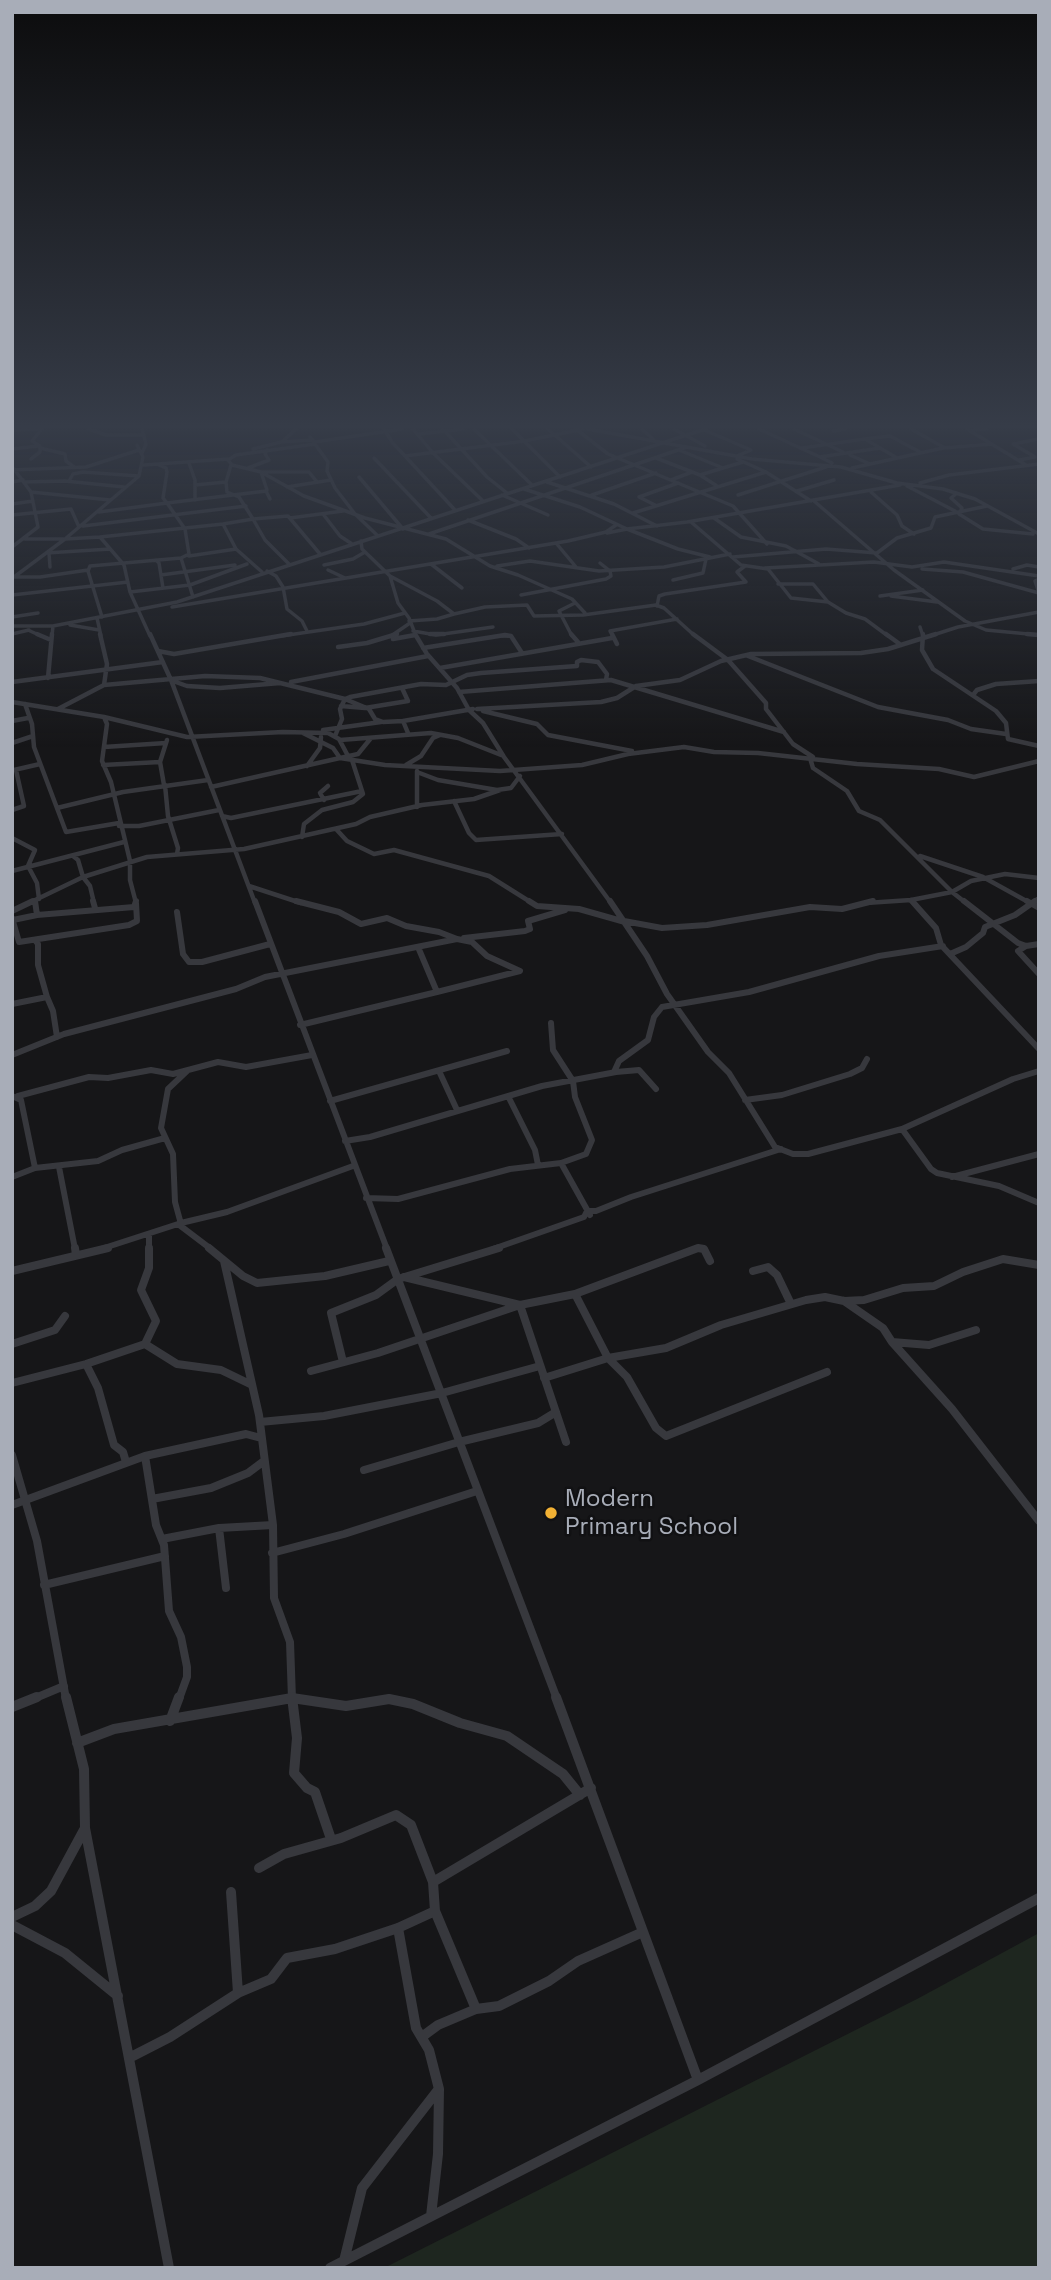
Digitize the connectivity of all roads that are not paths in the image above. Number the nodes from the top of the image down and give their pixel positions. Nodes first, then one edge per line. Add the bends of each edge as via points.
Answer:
1 (28, 535) edge
2 (70, 535) edge
3 (122, 535) edge
4 (186, 535) edge
5 (229, 535) edge
6 (262, 535) edge
7 (304, 535) edge
8 (340, 535) edge
9 (432, 535) edge
10 (507, 535) edge
11 (595, 535) edge
12 (643, 535) edge
13 (707, 535) edge
14 (739, 535) edge
15 (759, 535) edge
16 (855, 535) edge
17 (908, 535) edge
18 (116, 536) joint
19 (379, 536) edge
20 (100, 537) junction
21 (24, 539) junction
22 (65, 539) junction
23 (360, 541) junction
24 (556, 543) junction
25 (352, 544) junction
26 (767, 544) junction
27 (12, 547) edge
28 (529, 548) junction
29 (110, 549) junction
30 (236, 549) junction
31 (365, 552) junction
32 (799, 552) junction
33 (48, 553) junction
34 (877, 553) junction
35 (320, 554) junction
36 (189, 556) junction
37 (732, 556) junction
38 (474, 557) junction
39 (181, 558) junction
40 (709, 559) junction
41 (156, 560) junction
42 (123, 562) junction
43 (600, 563) dead end
44 (247, 564) junction
45 (253, 564) junction
46 (289, 564) junction
47 (431, 564) junction
48 (324, 565) dead end
49 (379, 565) junction
50 (889, 565) junction
51 (576, 566) junction
52 (745, 566) junction
53 (823, 566) junction
54 (1038, 566) edge
55 (50, 567) dead end
56 (493, 567) junction
57 (899, 567) junction
58 (765, 568) junction
59 (402, 569) junction
60 (88, 570) junction
61 (328, 570) dead end
62 (1009, 570) junction
63 (265, 571) junction
64 (386, 571) junction
65 (609, 571) junction
66 (185, 572) junction
67 (161, 576) junction
68 (390, 576) junction
69 (13, 577) edge
70 (345, 578) junction
71 (1039, 578) edge
72 (673, 580) dead end
73 (128, 582) junction
74 (190, 584) junction
75 (778, 584) junction
76 (92, 587) junction
77 (283, 587) junction
78 (163, 588) junction
79 (462, 589) dead end
80 (552, 589) junction
81 (923, 590) junction
82 (130, 592) junction
83 (1039, 593) edge
84 (12, 595) edge
85 (521, 595) dead end
86 (880, 596) dead end
87 (891, 596) junction
88 (193, 597) junction
89 (828, 602) junction
90 (939, 602) junction
91 (575, 603) junction
92 (657, 606) junction
93 (152, 607) junction
94 (139, 609) junction
95 (1039, 612) edge
96 (38, 613) dead end
97 (405, 613) junction
98 (586, 613) junction
99 (454, 614) junction
100 (562, 615) junction
101 (12, 617) edge
102 (99, 618) junction
103 (677, 619) junction
104 (410, 622) junction
105 (61, 625) junction
106 (971, 625) junction
107 (12, 626) edge
108 (53, 626) junction
109 (34, 627) junction
110 (493, 627) dead end
111 (919, 627) dead end
112 (28, 630) junction
113 (99, 630) junction
114 (307, 631) junction
115 (414, 633) junction
116 (12, 634) edge
117 (1039, 635) edge
118 (922, 637) junction
119 (612, 638) junction
120 (51, 640) junction
121 (376, 641) junction
122 (578, 642) junction
123 (617, 644) dead end
124 (901, 645) junction
125 (338, 647) dead end
126 (423, 648) junction
127 (158, 651) junction
128 (523, 653) junction
129 (746, 655) junction
130 (428, 656) junction
131 (728, 660) junction
132 (163, 662) junction
133 (440, 668) junction
134 (106, 669) junction
135 (48, 678) junction
136 (171, 680) junction
137 (606, 680) junction
138 (452, 681) junction
139 (1039, 681) edge
140 (12, 682) edge
141 (285, 682) junction
142 (104, 685) junction
143 (636, 686) junction
144 (402, 688) junction
145 (459, 692) junction
146 (973, 695) junction
147 (345, 699) junction
148 (12, 702) edge
149 (25, 705) junction
150 (341, 706) junction
151 (365, 708) junction
152 (58, 709) junction
153 (469, 709) junction
154 (477, 709) junction
155 (104, 717) junction
156 (28, 718) junction
157 (12, 721) edge
158 (403, 721) junction
159 (383, 722) junction
160 (339, 728) junction
161 (327, 731) junction
162 (300, 732) junction
163 (408, 733) junction
164 (785, 733) junction
165 (12, 734) edge
166 (173, 734) junction
167 (1006, 734) junction
168 (440, 735) junction
169 (33, 736) junction
170 (193, 737) junction
171 (337, 738) junction
172 (372, 738) junction
173 (320, 739) junction
174 (20, 740) junction
175 (12, 743) edge
176 (166, 743) junction
177 (1039, 746) edge
178 (104, 747) junction
179 (652, 752) junction
180 (504, 757) junction
181 (340, 758) junction
182 (350, 758) junction
183 (813, 758) junction
184 (1039, 761) edge
185 (160, 762) junction
186 (40, 764) junction
187 (103, 765) junction
188 (405, 765) junction
189 (307, 766) junction
190 (416, 769) junction
191 (515, 769) junction
192 (14, 770) edge
193 (520, 776) junction
194 (210, 783) junction
195 (164, 785) junction
196 (328, 786) dead end
197 (362, 790) junction
198 (500, 790) junction
199 (113, 794) junction
200 (323, 798) junction
201 (454, 801) junction
202 (417, 807) junction
203 (57, 808) junction
204 (327, 808) junction
205 (12, 810) edge
206 (220, 813) junction
207 (168, 820) junction
208 (119, 824) junction
209 (336, 829) junction
210 (562, 835) junction
211 (302, 837) junction
212 (12, 838) edge
213 (124, 842) junction
214 (235, 851) junction
215 (177, 854) junction
216 (918, 855) junction
217 (74, 856) junction
218 (130, 861) junction
219 (28, 866) junction
220 (12, 871) edge
221 (83, 877) junction
222 (984, 877) junction
223 (1039, 878) edge
224 (249, 886) junction
225 (952, 892) junction
226 (1039, 898) edge
227 (37, 900) junction
228 (911, 900) junction
229 (136, 903) junction
230 (1036, 906) edge
231 (95, 908) junction
232 (567, 909) junction
233 (12, 911) edge
234 (177, 912) dead end
235 (37, 915) junction
236 (13, 919) edge
237 (624, 922) junction
238 (993, 925) junction
239 (459, 939) junction
240 (35, 940) junction
241 (270, 944) junction
242 (1039, 944) edge
243 (943, 946) junction
244 (1026, 946) junction
245 (418, 947) junction
246 (950, 954) junction
247 (281, 974) junction
248 (1039, 974) edge
249 (437, 992) junction
250 (47, 997) junction
251 (12, 1004) edge
252 (674, 1004) junction
253 (551, 1023) dead end
254 (300, 1025) junction
255 (57, 1037) junction
256 (1039, 1049) edge
257 (507, 1051) dead end
258 (12, 1055) edge
259 (312, 1055) junction
260 (867, 1059) dead end
261 (187, 1071) junction
262 (439, 1071) junction
263 (1039, 1071) edge
264 (614, 1072) junction
265 (573, 1081) junction
266 (656, 1089) dead end
267 (15, 1096) edge
268 (508, 1096) junction
269 (746, 1100) junction
270 (330, 1101) junction
271 (457, 1110) junction
272 (902, 1129) junction
273 (165, 1138) junction
274 (345, 1141) junction
275 (781, 1149) junction
276 (1039, 1154) edge
277 (561, 1163) junction
278 (538, 1165) junction
279 (353, 1166) junction
280 (59, 1167) junction
281 (35, 1168) junction
282 (12, 1177) edge
283 (950, 1177) junction
284 (366, 1198) junction
285 (1039, 1203) edge
286 (588, 1213) junction
287 (182, 1224) junction
288 (149, 1234) junction
289 (76, 1255) junction
290 (224, 1261) junction
291 (389, 1261) junction
292 (710, 1261) dead end
293 (1039, 1265) edge
294 (12, 1271) edge
295 (753, 1271) dead end
296 (401, 1278) junction
297 (575, 1293) junction
298 (844, 1301) junction
299 (791, 1304) junction
300 (520, 1305) junction
301 (65, 1315) dead end
302 (976, 1330) dead end
303 (419, 1337) junction
304 (892, 1342) junction
305 (145, 1344) junction
306 (12, 1345) edge
307 (608, 1358) junction
308 (343, 1362) junction
309 (86, 1364) junction
310 (540, 1366) junction
311 (311, 1371) dead end
312 (827, 1371) dead end
313 (544, 1378) junction
314 (12, 1383) edge
315 (251, 1385) junction
316 (442, 1393) junction
317 (556, 1412) junction
318 (260, 1422) junction
319 (261, 1438) junction
320 (459, 1442) junction
321 (566, 1442) dead end
322 (12, 1455) edge
323 (145, 1456) junction
324 (264, 1461) junction
325 (126, 1462) junction
326 (364, 1470) dead end
327 (477, 1491) junction
328 (152, 1499) junction
329 (27, 1500) junction
330 (12, 1505) edge
331 (1039, 1521) edge
332 (273, 1525) junction
333 (219, 1528) junction
334 (162, 1539) junction
335 (272, 1553) junction
336 (165, 1556) junction
337 (44, 1585) junction
338 (226, 1588) dead end
339 (64, 1686) junction
340 (292, 1698) junction
341 (12, 1707) edge
342 (170, 1721) junction
343 (77, 1743) junction
344 (590, 1788) junction
345 (580, 1795) junction
346 (85, 1828) junction
347 (331, 1839) junction
348 (259, 1868) dead end
349 (433, 1882) junction
350 (231, 1892) dead end
351 (1039, 1898) edge
352 (435, 1911) junction
353 (12, 1917) edge
354 (12, 1926) edge
355 (398, 1928) junction
356 (643, 1931) junction
357 (238, 1993) junction
358 (118, 1996) junction
359 (476, 2009) junction
360 (423, 2036) junction
361 (129, 2058) junction
362 (698, 2080) junction
363 (439, 2089) junction
364 (430, 2216) junction
365 (344, 2261) junction
366 (169, 2268) edge
367 (330, 2268) edge

1 - 21 street
2 - 22 street
3 - 18 street
4 - 36 street
5 - 30 street
6 - 46 street
7 - 35 street
8 - 25 street
9 - 38 street
10 - 28 street
11 - 24 street
12 - 40 street
13 - 37 street
14 - 26 street
15 - 26 street
16 - 34 street
17 - 34 street
18 - 20 street
19 - 23 street
20 - 22 street
20 - 29 street
21 - 22 street
21 - 27 street
22 - 33 street
23 - 25 street
23 - 31 street
24 - 28 street
24 - 51 street
25 - 35 street
26 - 32 street
28 - 38 street
29 - 33 street
29 - 42 street
30 - 36 street
30 - 45 street
31 - 48 street
31 - 49 street
32 - 34 street
32 - 37 street
32 - 53 street
33 - 55 street
33 - 69 street
34 - 50 street
35 - 46 street
36 - 39 street
37 - 40 street
37 - 52 street
38 - 47 street
38 - 56 street
39 - 41 street
39 - 66 street
40 - 65 street
40 - 72 street via 703,573
41 - 42 street
41 - 67 street
42 - 60 street
42 - 73 street
43 - 65 street
44 - 45 street
44 - 66 street
44 - 74 street
45 - 63 street
46 - 63 street
47 - 59 street
47 - 79 street
49 - 59 street
49 - 64 street
50 - 53 street
50 - 57 street
50 - 81 street
51 - 56 street via 530,561
51 - 65 street via 590,572
52 - 58 street
52 - 92 street via 737,572 746,582 665,594 659,596
53 - 58 street
54 - 62 street
56 - 80 street
57 - 62 street via 946,562
57 - 83 street via 963,572
58 - 75 street
59 - 64 street
60 - 69 street
60 - 76 street
61 - 70 street
62 - 71 street
63 - 77 street via 276,576
63 - 88 street
64 - 68 street
64 - 70 street
65 - 80 street via 611,576 601,581
66 - 67 street
66 - 74 street
67 - 78 street
68 - 97 street
68 - 99 street
70 - 77 street
71 - 83 street via 1035,581
73 - 76 street
73 - 82 street
74 - 78 street
74 - 88 street
75 - 89 street via 792,598
75 - 89 street via 813,584
76 - 84 street
76 - 102 street
77 - 93 street
77 - 114 street via 287,609
78 - 82 street
80 - 85 street
80 - 91 street
81 - 87 street
81 - 90 street
82 - 94 street
86 - 87 street
87 - 90 street
88 - 93 street
89 - 124 street via 865,619
90 - 106 street
91 - 98 street
91 - 100 street via 561,608
92 - 98 street
92 - 103 street
93 - 94 street
94 - 102 street
94 - 127 street
95 - 106 street
96 - 101 street
97 - 104 street
97 - 114 street via 365,624
98 - 100 street
99 - 100 street via 527,605 534,616
99 - 104 street
100 - 122 street
102 - 105 street
102 - 113 street
103 - 119 street via 610,631
103 - 131 street
104 - 115 street
104 - 121 street via 397,634
105 - 108 street
105 - 113 street
106 - 117 street
106 - 118 street
107 - 109 street
108 - 109 street
108 - 120 street
109 - 112 street
110 - 115 street via 436,635
111 - 118 street
112 - 116 street
112 - 120 street
113 - 134 street
114 - 127 street via 167,655
115 - 121 street
115 - 126 street
118 - 124 street
118 - 146 street via 922,650 931,667
119 - 122 street
119 - 123 street
120 - 135 street
121 - 125 street
122 - 128 street
124 - 129 street via 849,655
126 - 128 street via 505,635 511,636
126 - 130 street
127 - 132 street
128 - 133 street
129 - 131 street
129 - 167 street via 878,706
130 - 133 street
130 - 141 street
131 - 143 street via 680,680
131 - 164 street
132 - 134 street
132 - 136 street
133 - 138 street
134 - 135 street
134 - 142 street
135 - 140 street
136 - 141 street via 205,676
136 - 141 street via 220,688
136 - 142 street
136 - 170 street
137 - 138 street via 600,664 587,660 577,666 481,673
137 - 143 street
137 - 145 street
138 - 144 street
138 - 145 street
139 - 146 street via 996,684
141 - 147 street
142 - 152 street
143 - 154 street via 601,702
143 - 164 street
144 - 147 street
144 - 151 street via 408,701
145 - 153 street
146 - 167 street via 1001,717
147 - 150 street
147 - 151 street
148 - 149 street
149 - 152 street
149 - 156 street
150 - 151 street
150 - 160 street
151 - 159 street
152 - 155 street
153 - 154 street
153 - 158 street
153 - 180 street
154 - 179 street via 537,724 548,735
155 - 166 street
155 - 178 street
156 - 157 street
156 - 169 street
158 - 159 street
158 - 163 street
159 - 160 street
160 - 161 street
160 - 171 street
161 - 162 street
161 - 171 street
161 - 173 street
162 - 170 street
162 - 173 street
163 - 168 street
163 - 172 street
164 - 183 street
165 - 174 street
166 - 170 street
166 - 176 street
167 - 177 street via 1009,739
168 - 180 street
168 - 188 street via 432,738 421,756
169 - 174 street
169 - 186 street
170 - 194 street
171 - 172 street
171 - 182 street
172 - 182 street
173 - 181 street
173 - 189 street via 320,748
174 - 175 street
176 - 178 street
176 - 185 street
178 - 187 street
179 - 183 street via 684,747
179 - 191 street via 582,765
180 - 191 street
181 - 182 street
181 - 189 street
182 - 188 street
182 - 197 street
183 - 184 street via 950,770 974,777
183 - 216 street via 812,766 847,792 859,811 878,818
185 - 187 street
185 - 195 street
186 - 192 street
186 - 203 street
187 - 199 street
188 - 190 street
189 - 194 street
190 - 191 street
190 - 198 street via 438,780
190 - 202 street
191 - 193 street
192 - 205 street via 23,806
193 - 198 street via 515,785
193 - 210 street
194 - 195 street
194 - 206 street
195 - 199 street
195 - 207 street
196 - 200 street via 320,793
197 - 200 street
197 - 204 street via 356,801
198 - 201 street
199 - 203 street
199 - 208 street
200 - 204 street
200 - 206 street via 231,818
201 - 202 street
201 - 210 street via 476,840
202 - 209 street
203 - 208 street via 67,833
204 - 211 street via 304,824
206 - 207 street
206 - 214 street
207 - 208 street
207 - 215 street
208 - 213 street
209 - 211 street
209 - 232 street via 347,841 374,854 394,850 412,854 489,876 537,906
210 - 237 street
211 - 214 street
212 - 219 street via 35,850
213 - 217 street
213 - 218 street
214 - 215 street
214 - 224 street
215 - 218 street
216 - 222 street
216 - 225 street
217 - 219 street
217 - 221 street
218 - 221 street
218 - 229 street
219 - 220 street
219 - 227 street via 37,883
221 - 227 street
221 - 231 street
222 - 223 street
222 - 225 street
222 - 230 street
224 - 239 street via 339,912 361,924 387,918
224 - 241 street
225 - 228 street
225 - 238 street
226 - 230 street
227 - 233 street
227 - 235 street
228 - 237 street via 882,900 842,909 810,907 707,925 662,928
228 - 243 street via 936,928
229 - 231 street via 134,907
229 - 240 street via 137,921 128,925
230 - 238 street
231 - 235 street
232 - 237 street
232 - 239 street via 528,921 530,929 525,931
234 - 241 street via 183,954 189,962
235 - 236 street
236 - 240 street via 19,942
237 - 252 street
238 - 244 street
238 - 246 street
239 - 245 street
239 - 249 street via 520,971
240 - 250 street
241 - 247 street
242 - 244 street
243 - 246 street
243 - 252 street via 879,956 750,992
244 - 248 street via 1018,951
245 - 247 street
245 - 249 street
246 - 256 street
247 - 254 street
247 - 255 street
249 - 254 street
250 - 251 street
250 - 255 street
252 - 264 street via 662,1007 648,1040 619,1061
252 - 269 street
253 - 265 street via 553,1050
254 - 259 street
255 - 258 street
257 - 262 street
259 - 261 street via 246,1067 218,1062
259 - 270 street
260 - 269 street via 862,1068 849,1074 782,1095
261 - 267 street via 89,1077
261 - 273 street via 168,1089 161,1128
262 - 270 street
262 - 271 street
263 - 272 street
264 - 265 street
264 - 266 street via 639,1070
265 - 268 street
265 - 277 street via 592,1140 586,1154
267 - 281 street via 26,1120
268 - 271 street
268 - 278 street
269 - 275 street via 772,1143
270 - 274 street
271 - 274 street
272 - 275 street via 808,1154
272 - 283 street via 931,1169
273 - 280 street via 98,1161
273 - 287 street via 172,1149 175,1202
274 - 279 street
275 - 286 street
276 - 283 street
277 - 278 street
277 - 286 street
278 - 284 street via 398,1199
279 - 284 street
279 - 287 street
280 - 281 street
280 - 289 street
281 - 282 street
283 - 285 street via 999,1186
284 - 291 street
286 - 296 street via 504,1246
287 - 288 street
287 - 290 street
288 - 289 street
288 - 305 street via 149,1268 141,1290 156,1321
289 - 294 street
290 - 291 street via 250,1280 265,1283 325,1276
290 - 315 street
291 - 296 street
292 - 297 street via 704,1249 698,1248
293 - 298 street via 1003,1259 934,1286
295 - 299 street via 768,1267
296 - 300 street
296 - 303 street
296 - 308 street via 376,1295 331,1313
297 - 300 street
297 - 307 street
298 - 299 street via 816,1298
298 - 304 street via 883,1328
299 - 307 street via 721,1325 676,1345
300 - 303 street
300 - 310 street
301 - 306 street via 55,1330
302 - 304 street via 929,1345
303 - 308 street
303 - 316 street
304 - 331 street via 964,1424
305 - 309 street
305 - 315 street via 177,1364 221,1370
307 - 312 street via 627,1377 656,1428 666,1436
307 - 313 street
308 - 311 street
309 - 314 street
309 - 325 street via 99,1388 114,1445
310 - 313 street
310 - 316 street
313 - 317 street
315 - 318 street
316 - 318 street via 324,1416
316 - 320 street
317 - 320 street via 538,1423
317 - 321 street
318 - 319 street
319 - 323 street via 246,1434
319 - 324 street
320 - 326 street
320 - 327 street
322 - 329 street
323 - 325 street
323 - 328 street
324 - 328 street via 248,1474 211,1488
324 - 332 street
325 - 329 street
327 - 335 street
327 - 344 street
328 - 334 street
329 - 330 street
329 - 337 street
332 - 333 street
332 - 335 street
333 - 334 street
333 - 338 street
334 - 336 street
335 - 340 street via 274,1598 290,1642
336 - 337 street
336 - 342 street via 169,1611 187,1667
337 - 339 street
339 - 341 street
339 - 343 street
340 - 342 street
340 - 345 street via 338,1706 389,1699 486,1728 507,1736 563,1774
340 - 347 street via 297,1738 294,1773 315,1792
342 - 343 street via 114,1729
343 - 346 street via 84,1769
344 - 345 street
344 - 356 street
345 - 349 street
346 - 353 street via 51,1891 35,1906
346 - 358 street
347 - 348 street
347 - 349 street via 396,1815 411,1825
349 - 352 street
350 - 357 street
351 - 362 street
352 - 355 street
352 - 359 street
354 - 358 street via 59,1949
355 - 357 street via 335,1949 287,1958 271,1979
355 - 360 street via 416,2028
356 - 359 street via 499,2006
356 - 362 street
357 - 361 street
358 - 361 street
359 - 360 street
360 - 363 street
361 - 366 street
362 - 364 street
363 - 364 street via 438,2154
363 - 365 street via 362,2188
364 - 365 street
365 - 367 street

